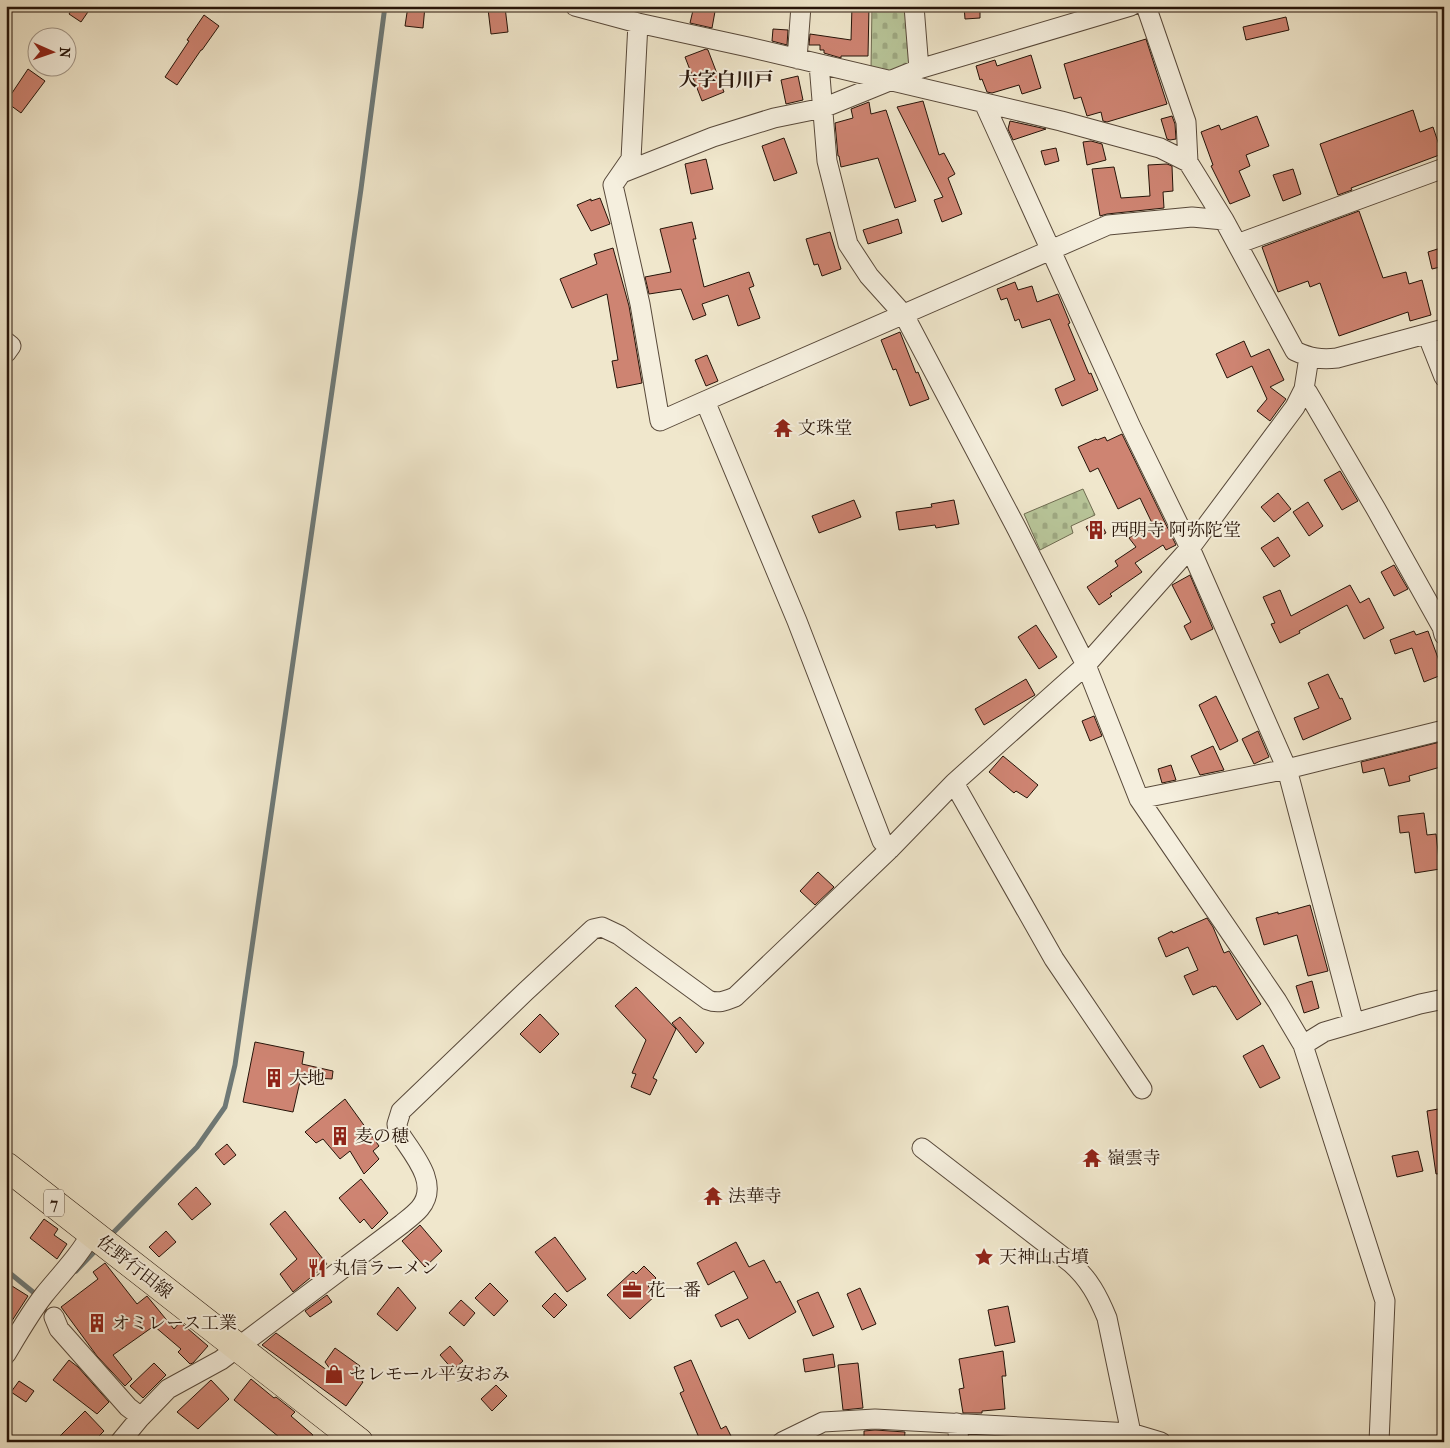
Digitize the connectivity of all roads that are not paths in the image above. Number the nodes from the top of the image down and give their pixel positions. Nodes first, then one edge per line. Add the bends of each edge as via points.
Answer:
1 (575, 6) edge
2 (801, 6) edge
3 (914, 6) edge
4 (1131, 6) edge
5 (1146, 6) edge
6 (638, 23) junction
7 (797, 59) junction
8 (819, 64) junction
9 (919, 69) junction
10 (890, 81) junction
11 (984, 103) junction
12 (823, 108) junction
13 (1188, 162) junction
14 (1444, 168) edge
15 (622, 174) junction
16 (1224, 220) junction
17 (1237, 244) junction
18 (1051, 250) junction
19 (904, 314) junction
20 (1436, 332) edge
21 (6, 342) edge
22 (6, 353) edge
23 (1309, 358) junction
24 (1444, 377) edge
25 (1304, 389) junction
26 (705, 401) junction
27 (1190, 548) junction
28 (1444, 635) edge
29 (1086, 665) junction
30 (1444, 730) edge
31 (1287, 769) junction
32 (954, 783) junction
33 (1139, 799) junction
34 (890, 849) junction
35 (1444, 999) edge
36 (1354, 1023) junction
37 (1303, 1045) junction
38 (1142, 1089) dead end
39 (922, 1148) dead end
40 (6, 1166) edge
41 (102, 1240) junction
42 (54, 1317) dead end
43 (237, 1348) junction
44 (6, 1354) edge
45 (141, 1417) junction
46 (958, 1432) edge
47 (1131, 1433) junction
48 (120, 1442) edge
49 (358, 1442) edge
50 (782, 1442) edge
51 (1161, 1442) edge
52 (1378, 1442) edge

1 - 6 street
2 - 7 street
3 - 9 street
4 - 9 street
5 - 13 street via 1186,122
6 - 7 street
6 - 15 street via 631,159
7 - 8 street
8 - 10 street
8 - 12 street
9 - 10 street
10 - 11 street
10 - 12 street
11 - 13 street via 1160,148
11 - 18 street
12 - 15 street via 774,118 712,137
12 - 19 street via 827,161 848,244 869,276
13 - 16 street
14 - 17 street
15 - 26 street via 613,185 640,304 660,421
16 - 17 street
16 - 18 street via 1192,217 1108,225
17 - 23 street via 1295,352
18 - 19 street
18 - 27 street
19 - 26 street
19 - 29 street
20 - 23 street via 1337,358
20 - 24 street
21 - 22 street via 11,346
23 - 25 street
25 - 27 street
25 - 28 street via 1376,509
26 - 34 street via 797,621 882,841
27 - 29 street
27 - 31 street
29 - 32 street
29 - 33 street
30 - 31 street
31 - 33 street
31 - 36 street
32 - 34 street
32 - 38 street via 1054,959
33 - 37 street
34 - 43 street via 735,997 720,1002 702,996 619,935 602,927 593,929 401,1111 398,1131 426,1176 427,1194 421,1207
35 - 36 street
36 - 37 street via 1324,1032
37 - 52 street via 1386,1301
39 - 47 street via 1071,1263 1090,1282 1107,1318
40 - 41 main road, 佐野行田線 / 7
41 - 43 main road, 佐野行田線 / 7
41 - 44 street via 85,1245 43,1296
42 - 45 street via 59,1329 128,1407
43 - 45 street via 168,1389
43 - 49 main road, 佐野行田線 / 7
45 - 48 street
46 - 47 street
46 - 50 street via 876,1419 823,1422
47 - 51 street

